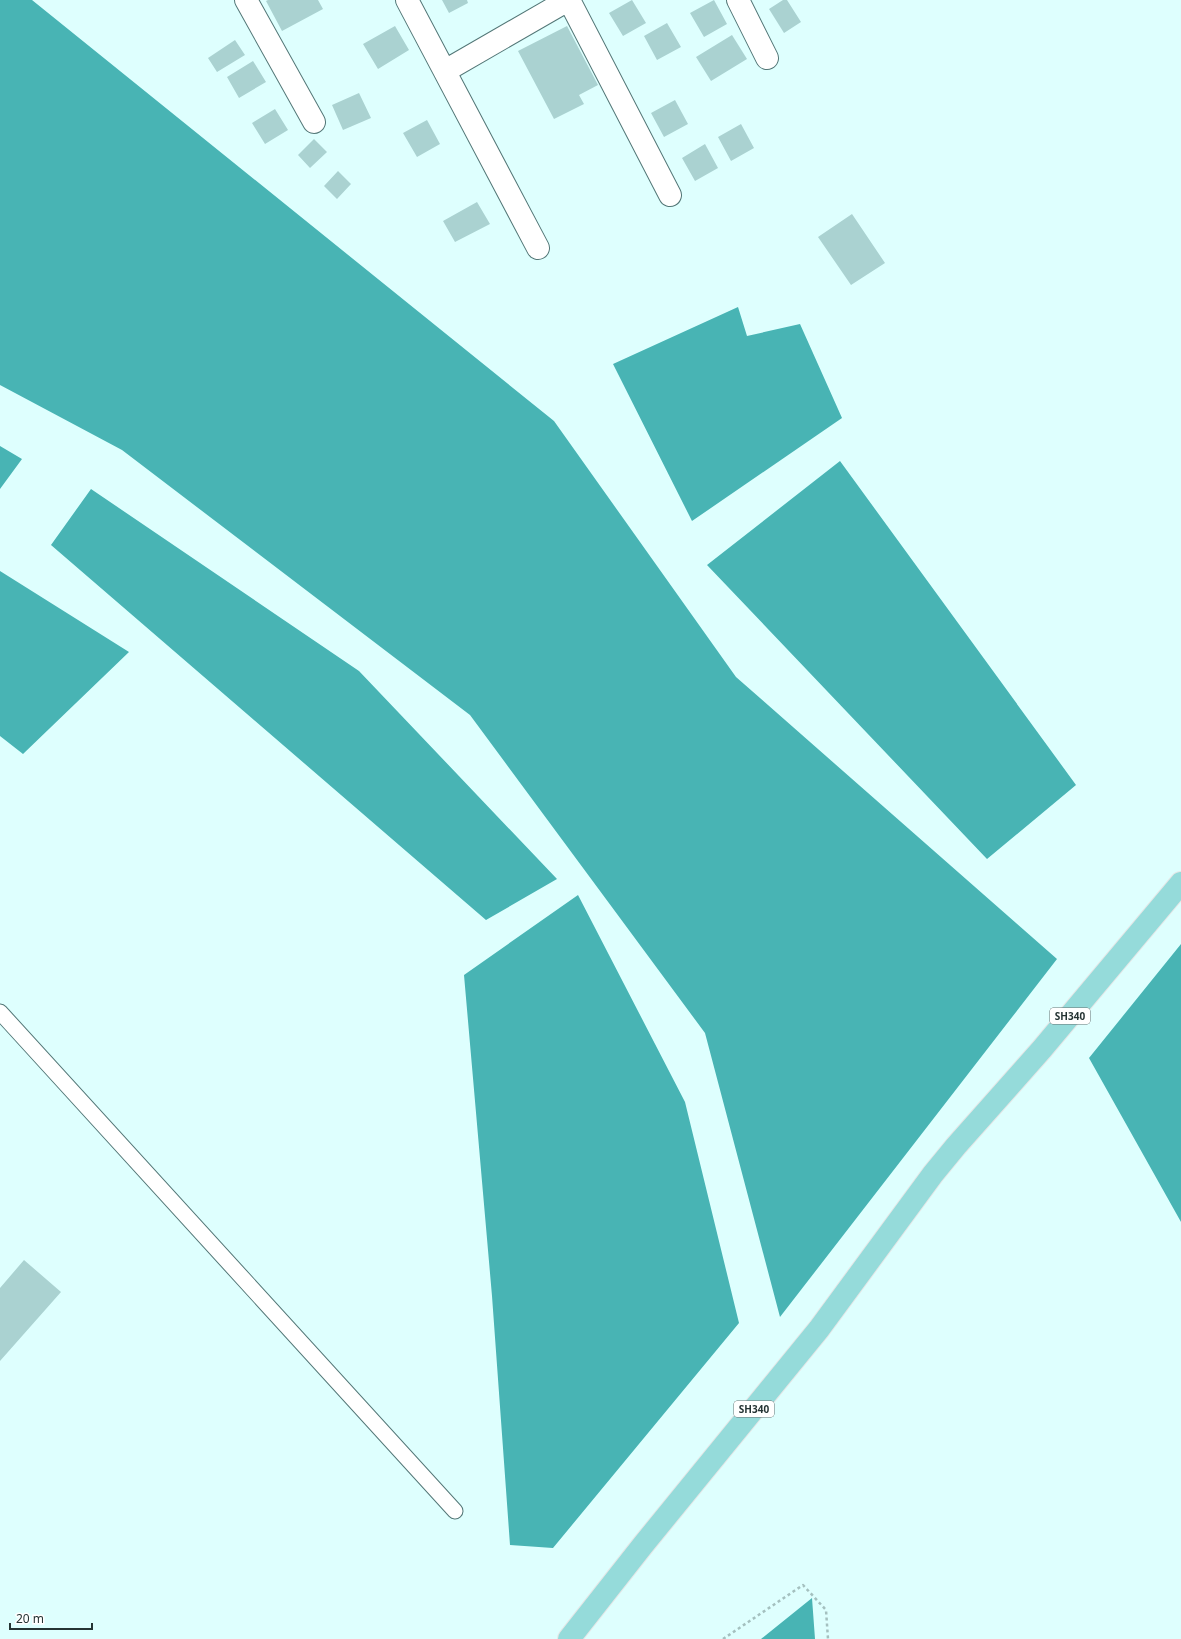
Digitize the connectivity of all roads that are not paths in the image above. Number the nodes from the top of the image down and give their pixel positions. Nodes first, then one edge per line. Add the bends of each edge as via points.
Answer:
1 (246, 0) edge
2 (407, 0) edge
3 (568, 0) edge
4 (738, 0) edge
5 (767, 58) dead end
6 (445, 71) junction
7 (314, 122) dead end
8 (670, 195) dead end
9 (538, 248) dead end
10 (1181, 883) edge
11 (0, 1012) edge
12 (455, 1511) dead end
13 (569, 1639) edge

1 - 7 street
2 - 6 street
3 - 6 street
3 - 8 street
4 - 5 street
6 - 9 street
10 - 13 main road, SH340 via 933,1174 819,1329
11 - 12 lane

